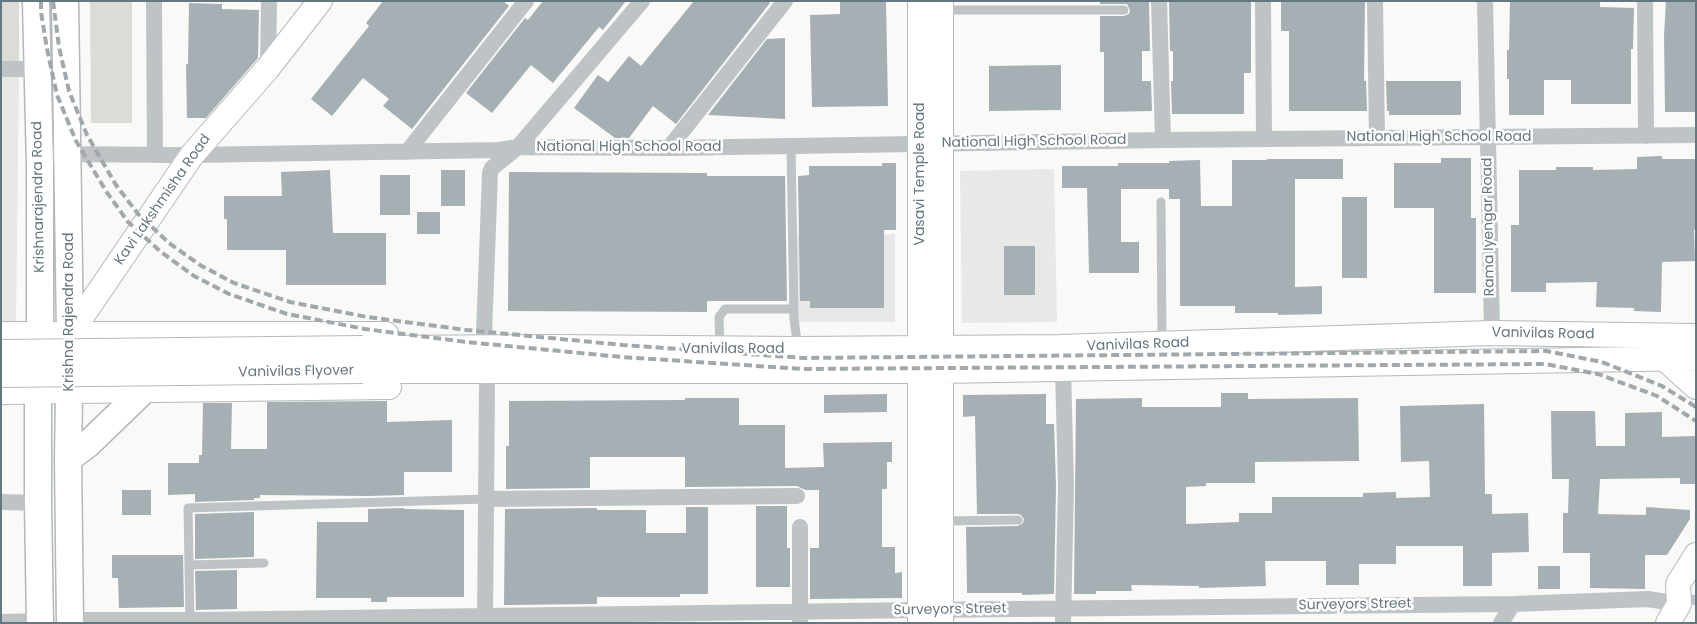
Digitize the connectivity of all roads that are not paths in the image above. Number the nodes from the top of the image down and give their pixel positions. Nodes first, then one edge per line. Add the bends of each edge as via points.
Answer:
1 (36, 1) edge
2 (65, 1) edge
3 (154, 1) edge
4 (269, 1) edge
5 (320, 1) edge
6 (526, 1) edge
7 (642, 1) edge
8 (785, 1) edge
9 (1159, 1) edge
10 (1263, 1) edge
11 (1375, 1) edge
12 (1485, 1) edge
13 (1645, 1) edge
14 (934, 4) edge
15 (1124, 10) dead end
16 (268, 68) junction
17 (1, 69) edge
18 (38, 69) junction
19 (1646, 136) junction
20 (1696, 136) edge
21 (1488, 137) junction
22 (1377, 138) junction
23 (1264, 139) junction
24 (1163, 140) junction
25 (931, 144) junction
26 (791, 146) junction
27 (518, 147) junction
28 (670, 148) junction
29 (407, 152) junction
30 (39, 154) junction
31 (68, 154) junction
32 (155, 155) junction
33 (192, 155) junction
34 (1161, 202) dead end
35 (794, 309) junction
36 (1492, 333) junction
37 (1, 334) edge
38 (40, 334) junction
39 (70, 334) junction
40 (484, 334) junction
41 (1696, 336) edge
42 (1162, 344) junction
43 (580, 348) junction
44 (720, 349) junction
45 (798, 349) junction
46 (1, 352) edge
47 (1696, 358) edge
48 (931, 359) junction
49 (1665, 359) junction
50 (1063, 369) junction
51 (591, 370) junction
52 (1, 375) edge
53 (487, 386) junction
54 (1696, 387) edge
55 (143, 390) junction
56 (1, 392) edge
57 (38, 392) junction
58 (70, 393) junction
59 (68, 460) junction
60 (797, 496) dead end
61 (486, 499) junction
62 (1, 502) edge
63 (38, 503) junction
64 (1018, 520) dead end
65 (941, 521) junction
66 (800, 527) dead end
67 (1696, 555) edge
68 (264, 563) dead end
69 (189, 565) junction
70 (1513, 604) junction
71 (1686, 605) edge
72 (1063, 615) edge
73 (931, 616) edge
74 (800, 617) edge
75 (485, 620) edge
76 (195, 621) edge
77 (1, 622) edge
78 (40, 622) edge
79 (70, 622) edge
80 (1500, 623) edge

1 - 18 main road, Krishnarajendra Road
2 - 31 main road, Krishna Rajendra Road
3 - 32 street
4 - 16 street
5 - 16 main road, Kavi Lakshmisha Road
6 - 29 street
7 - 27 street
8 - 28 street
9 - 24 street
10 - 23 street
11 - 22 street
12 - 21 street, Rama Iyengar Road
13 - 19 street
14 - 15 lane
14 - 25 main road, Vasavi Temple Road
16 - 33 main road, Kavi Lakshmisha Road
17 - 18 street
18 - 30 main road, Krishnarajendra Road
19 - 20 street, National High School Road
19 - 21 street, National High School Road
21 - 22 street, National High School Road
21 - 36 street, Rama Iyengar Road
22 - 23 street, National High School Road
23 - 24 street, National High School Road
24 - 25 street, National High School Road
25 - 26 street, National High School Road
25 - 48 main road, Vasavi Temple Road
26 - 28 street, National High School Road
26 - 35 lane
27 - 28 street, National High School Road
27 - 29 street, National High School Road
27 - 40 street via 490,173
29 - 33 street, National High School Road
30 - 31 street, National High School Road
30 - 38 main road, Krishnarajendra Road
31 - 32 street, National High School Road
31 - 39 main road, Krishna Rajendra Road
32 - 33 street, National High School Road
33 - 39 main road, Kavi Lakshmisha Road
34 - 42 lane
35 - 44 lane via 725,309 719,317
35 - 45 lane
36 - 41 main road, Vanivilas Road
36 - 42 main road, Vanivilas Road
37 - 38 main road
38 - 39 main road
38 - 57 main road, Krishnarajendra Road
39 - 40 main road
39 - 58 main road, Krishna Rajendra Road
40 - 43 main road via 545,335
42 - 48 main road, Vanivilas Road
43 - 44 main road, Vanivilas Road
43 - 46 main road, Vanivilas Flyover, bridge
44 - 45 main road, Vanivilas Road
45 - 48 main road, Vanivilas Road
47 - 49 main road, Vanivilas Road
48 - 50 main road, Vanivilas Road
48 - 51 main road, Vanivilas Road
48 - 65 main road
48 - 73 main road
49 - 50 main road, Vanivilas Road
49 - 54 main road
50 - 72 street via 1066,486
51 - 52 main road, Vanivilas Flyover, bridge
51 - 53 main road via 552,383
53 - 55 main road
53 - 61 street
55 - 58 main road
55 - 59 main road
56 - 57 main road
57 - 58 main road
57 - 63 main road
58 - 59 main road, Krishna Rajendra Road
59 - 79 main road, Krishna Rajendra Road
60 - 61 street
61 - 69 lane via 188,508
61 - 75 street
62 - 63 street
63 - 78 main road
64 - 65 lane
65 - 73 main road
66 - 74 street
67 - 71 main road via 1678,584
68 - 69 lane
69 - 76 lane
70 - 71 street, Surveyors Street via 1648,599
70 - 72 street, Surveyors Street
70 - 80 street
72 - 73 street, Surveyors Street
73 - 74 street, Surveyors Street
74 - 75 street, Surveyors Street
75 - 76 street, Surveyors Street
76 - 79 street, Surveyors Street
77 - 78 street

